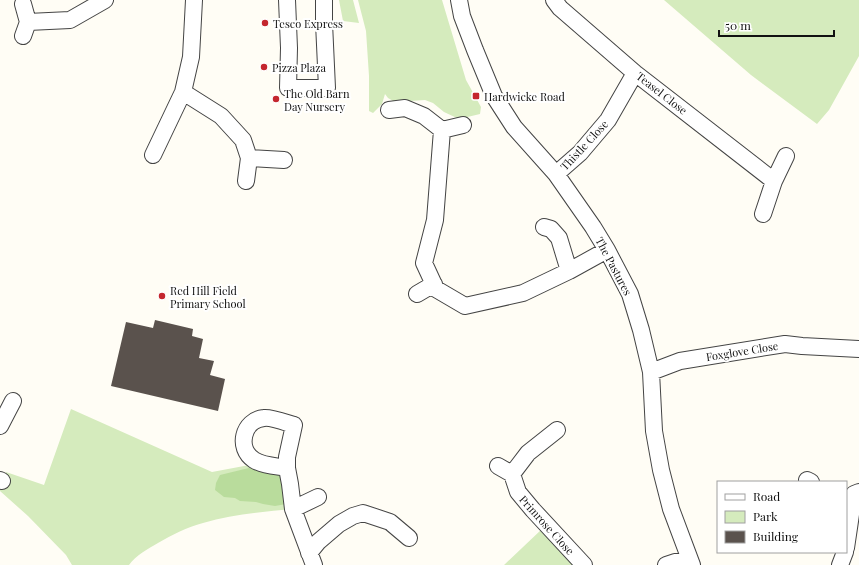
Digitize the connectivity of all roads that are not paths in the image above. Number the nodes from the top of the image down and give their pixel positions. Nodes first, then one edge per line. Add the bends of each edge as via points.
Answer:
1 (105, 0) edge
2 (194, 0) edge
3 (287, 0) edge
4 (324, 0) edge
5 (459, 0) edge
6 (554, 0) edge
7 (23, 4) dead end
8 (635, 73) junction
9 (183, 92) junction
10 (389, 110) dead end
11 (462, 125) dead end
12 (442, 130) junction
13 (153, 155) dead end
14 (786, 156) dead end
15 (250, 158) junction
16 (284, 160) dead end
17 (556, 174) junction
18 (246, 181) dead end
19 (774, 181) junction
20 (763, 214) dead end
21 (544, 227) dead end
22 (607, 250) junction
23 (569, 271) junction
24 (434, 284) junction
25 (417, 294) dead end
26 (859, 349) edge
27 (650, 372) junction
28 (14, 401) dead end
29 (0, 426) edge
30 (557, 430) dead end
31 (498, 466) dead end
32 (287, 468) dead end
33 (512, 474) junction
34 (853, 493) edge
35 (318, 497) dead end
36 (293, 509) junction
37 (408, 538) dead end
38 (847, 540) edge
39 (845, 553) edge
40 (312, 559) edge
41 (691, 562) edge
42 (584, 565) edge
43 (666, 565) edge
44 (840, 565) edge

1 - 7 street via 70,20 29,26
2 - 9 street via 191,57
3 - 4 street via 288,88 327,88
5 - 17 street, The Pastures via 462,16 494,96 514,127
6 - 8 street, Teasel Close
8 - 17 street, Thistle Close via 608,120 580,152
8 - 19 street, Teasel Close
9 - 13 street
9 - 15 street via 221,116 242,140
10 - 12 street via 405,108 424,116
11 - 12 street
12 - 24 street via 435,220 424,263
14 - 19 street
15 - 16 street
15 - 18 street
17 - 22 street, The Pastures
19 - 20 street
21 - 23 street via 551,229 559,238
22 - 23 street
22 - 27 street, The Pastures via 630,294
23 - 24 street via 523,293 465,306 436,289
24 - 25 street
26 - 27 street, Foxglove Close via 785,344 680,361
27 - 41 street, The Pastures via 654,432 661,470 671,509
28 - 29 street
30 - 33 street via 528,453
31 - 33 street
32 - 36 street
33 - 42 street, Primrose Close via 518,492
34 - 38 street
35 - 36 street
36 - 40 street
37 - 40 street via 390,522 363,513 339,524 318,542
39 - 44 street
41 - 43 street

